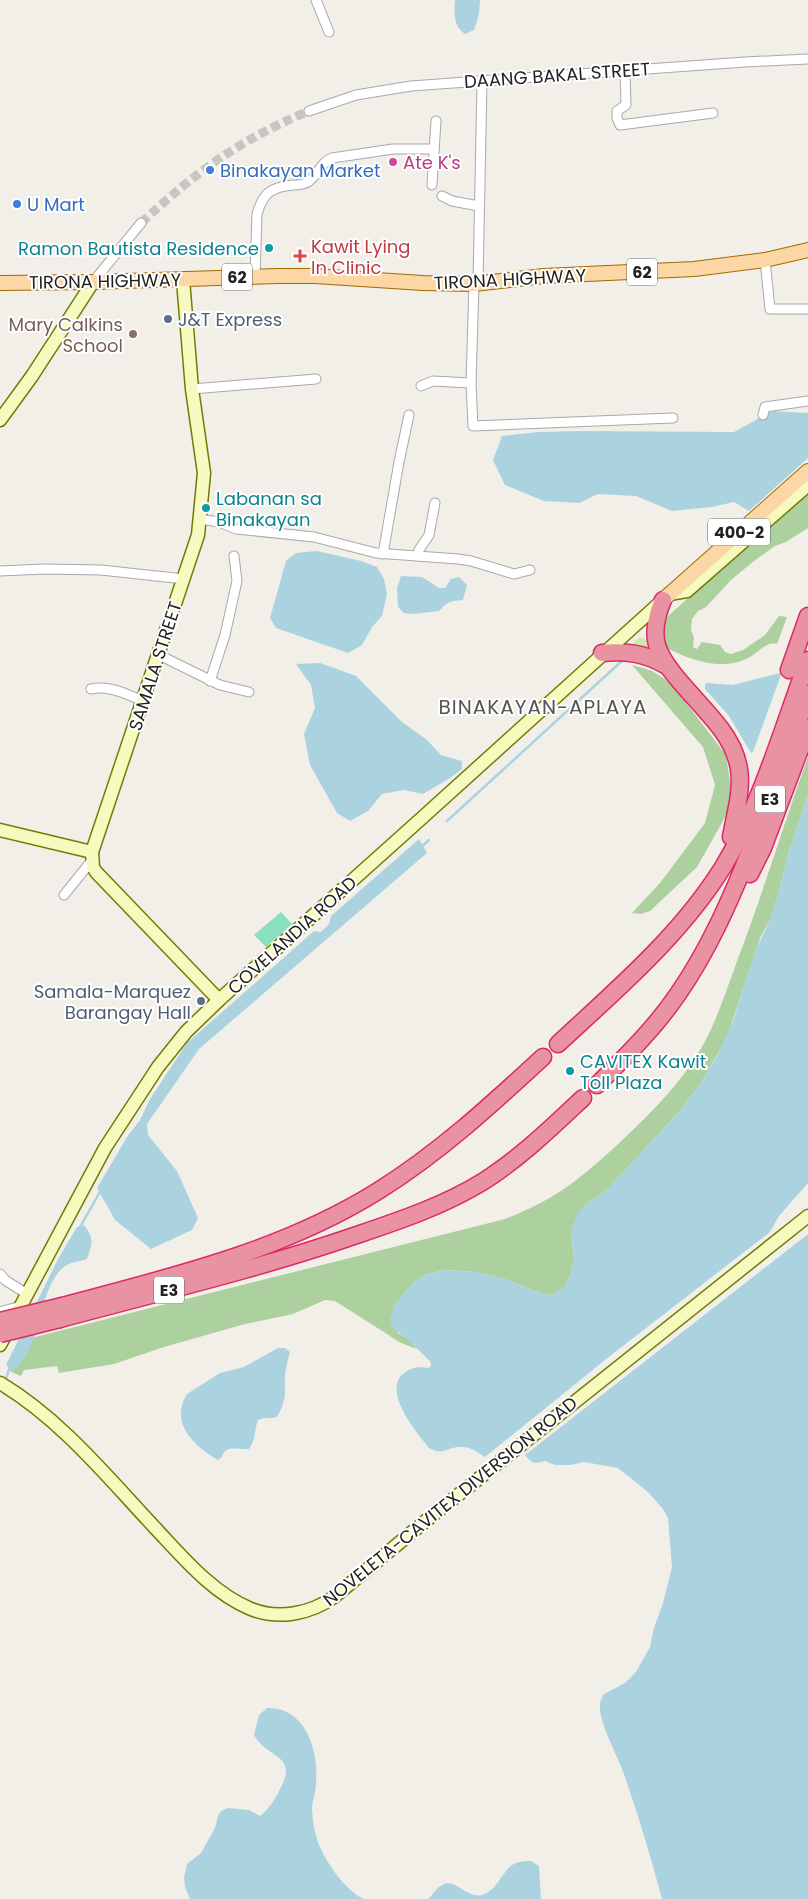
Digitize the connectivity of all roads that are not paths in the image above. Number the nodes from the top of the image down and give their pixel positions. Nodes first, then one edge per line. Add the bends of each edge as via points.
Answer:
1 (316, 0) edge
2 (329, 32) dead end
3 (808, 60) edge
4 (624, 70) junction
5 (482, 81) junction
6 (309, 111) tunnel mouth
7 (713, 114) dead end
8 (436, 121) dead end
9 (434, 149) junction
10 (432, 185) dead end
11 (442, 196) dead end
12 (479, 206) junction
13 (140, 223) tunnel mouth
14 (808, 250) edge
15 (765, 260) junction
16 (255, 276) junction
17 (183, 280) junction
18 (93, 282) junction
19 (0, 283) edge
20 (476, 283) junction
21 (808, 309) edge
22 (316, 379) dead end
23 (471, 383) junction
24 (420, 386) dead end
25 (192, 389) junction
26 (808, 401) edge
27 (409, 415) dead end
28 (763, 415) dead end
29 (673, 418) dead end
30 (0, 420) edge
31 (808, 471) edge
32 (808, 485) edge
33 (435, 503) dead end
34 (200, 519) junction
35 (383, 554) junction
36 (234, 556) dead end
37 (418, 556) junction
38 (530, 570) dead end
39 (0, 572) edge
40 (184, 579) junction
41 (666, 597) junction
42 (808, 616) edge
43 (602, 653) junction
44 (159, 655) junction
45 (666, 665) junction
46 (800, 667) edge
47 (210, 681) junction
48 (90, 689) dead end
49 (249, 692) dead end
50 (808, 694) edge
51 (143, 701) junction
52 (808, 728) edge
53 (0, 830) edge
54 (92, 855) junction
55 (728, 858) junction
56 (64, 895) dead end
57 (729, 902) junction
58 (218, 1000) junction
59 (558, 1044) dead end
60 (544, 1057) dead end
61 (597, 1085) dead end
62 (583, 1098) dead end
63 (808, 1216) edge
64 (0, 1274) edge
65 (27, 1294) junction
66 (21, 1306) junction
67 (0, 1312) edge
68 (61, 1312) junction
69 (0, 1321) edge
70 (0, 1334) edge
71 (0, 1345) edge
72 (5, 1386) edge

1 - 2 street
3 - 4 street, DAANG BAKAL STREET
4 - 5 street, DAANG BAKAL STREET
4 - 7 street via 626,105 617,111 620,125
5 - 6 street, DAANG BAKAL STREET via 384,90 356,95
5 - 12 street
8 - 9 street
9 - 10 street
9 - 16 street via 393,149 332,158 325,161 305,184 279,186 267,193 257,214
11 - 12 street via 452,202
12 - 20 street
13 - 18 street
14 - 15 main road, TIRONA HIGHWAY / 62
15 - 20 main road, TIRONA HIGHWAY / 62 via 679,270 544,276
15 - 21 street via 770,309
16 - 17 main road, TIRONA HIGHWAY / 62
16 - 20 main road, TIRONA HIGHWAY / 62
17 - 18 main road, TIRONA HIGHWAY / 62
17 - 25 main road, SAMALA STREET
18 - 19 main road, TIRONA HIGHWAY / 62
18 - 30 main road
20 - 23 street
22 - 25 street
23 - 24 street via 433,381
23 - 29 street via 474,427
25 - 34 main road, SAMALA STREET via 204,473
26 - 28 street via 765,407
27 - 35 street
31 - 41 main road, COVELANDIA ROAD / 400-2
32 - 41 main road, COVELANDIA ROAD / 400-2 via 687,591
33 - 37 street via 429,535
34 - 35 street via 219,522 236,530 314,537
34 - 40 main road, SAMALA STREET
35 - 37 street
36 - 47 street via 237,581
37 - 38 street via 471,561 514,574
39 - 40 street via 101,570
40 - 44 main road, SAMALA STREET
41 - 43 main road, COVELANDIA ROAD / 400-2
41 - 45 highway via 656,618 655,630 656,646
42 - 46 highway
43 - 45 highway via 637,653
43 - 58 main road, COVELANDIA ROAD / 400-2
44 - 47 street
44 - 51 main road, SAMALA STREET
45 - 55 highway via 721,728 737,756 740,789
46 - 55 highway, E3 via 758,796
47 - 49 street
48 - 51 street via 110,688
50 - 57 highway, E3
51 - 54 main road, SAMALA STREET
52 - 57 highway via 760,857
53 - 54 main road
54 - 56 street
54 - 58 main road via 96,872
55 - 59 highway, E3 via 693,909 658,949
57 - 61 highway, E3 via 707,947 670,1006
58 - 65 main road, COVELANDIA ROAD / 400-2 via 158,1067 105,1148
60 - 68 highway, E3 via 423,1161 337,1214 230,1259
62 - 68 highway, E3 via 537,1141 496,1172 415,1215 279,1261
63 - 72 main road, NOVELETA-CAVITEX DIVERSION ROAD via 342,1591 326,1603 305,1612 261,1612 225,1594 176,1550 79,1447 36,1408
64 - 65 street
65 - 66 main road, COVELANDIA ROAD / 400-2
66 - 67 street
66 - 71 main road, COVELANDIA ROAD / 400-2
68 - 69 highway, E3, bridge
68 - 70 highway, E3, bridge

